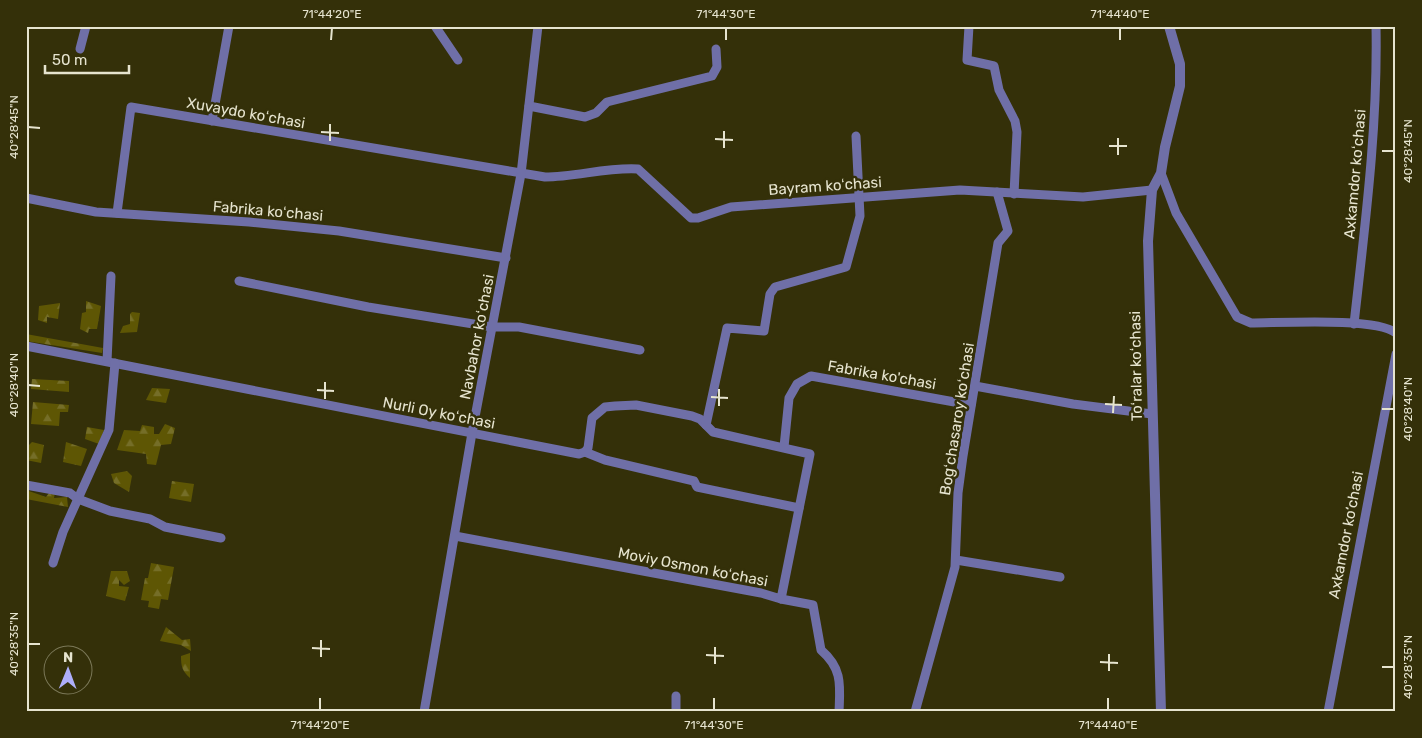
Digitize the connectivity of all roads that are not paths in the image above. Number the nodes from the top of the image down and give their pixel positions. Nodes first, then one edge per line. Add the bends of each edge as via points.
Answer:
1 (86, 26) edge
2 (229, 26) edge
3 (435, 26) edge
4 (538, 26) edge
5 (969, 26) edge
6 (1169, 26) edge
7 (1376, 26) edge
8 (80, 49) dead end
9 (716, 49) dead end
10 (458, 60) dead end
11 (528, 106) junction
12 (212, 121) junction
13 (856, 136) dead end
14 (1161, 173) junction
15 (521, 174) junction
16 (1152, 190) junction
17 (997, 192) junction
18 (1014, 194) junction
19 (860, 197) junction
20 (26, 198) edge
21 (117, 213) junction
22 (506, 258) junction
23 (111, 276) dead end
24 (238, 281) dead end
25 (1354, 324) junction
26 (492, 328) junction
27 (1396, 333) edge
28 (26, 346) edge
29 (640, 350) dead end
30 (1396, 354) edge
31 (111, 362) junction
32 (1395, 365) edge
33 (975, 386) junction
34 (971, 405) junction
35 (1152, 414) junction
36 (706, 424) junction
37 (472, 433) junction
38 (784, 447) junction
39 (585, 452) junction
40 (26, 485) edge
41 (78, 499) junction
42 (799, 508) junction
43 (455, 536) junction
44 (221, 538) dead end
45 (956, 560) junction
46 (53, 564) dead end
47 (1060, 577) dead end
48 (781, 599) junction
49 (676, 696) dead end
50 (424, 712) edge
51 (676, 712) edge
52 (838, 712) edge
53 (915, 712) edge
54 (1161, 712) edge
55 (1328, 712) edge

1 - 8 street
2 - 12 street
3 - 10 street
4 - 11 street, Navbahor koʻchasi
5 - 18 street via 967,60 994,66 999,90 1015,120 1018,132
6 - 14 street, Toʻralar koʻchasi via 1180,64 1180,86
7 - 25 street, Axkamdor koʻchasi via 1377,82
9 - 11 street via 717,67 712,76 607,102 596,113 585,116
11 - 15 street, Navbahor koʻchasi
12 - 15 street, Xuvaydo koʻchasi
12 - 21 street, Xuvaydo koʻchasi via 131,108
13 - 19 street
14 - 16 street, Toʻralar koʻchasi
14 - 25 street via 1176,213 1237,317 1251,323
15 - 19 street, Bayram koʻchasi via 564,176 612,168 638,169 691,218 731,207
15 - 22 street, Navbahor koʻchasi
16 - 18 street, Bayram koʻchasi via 1083,197
16 - 35 street, Toʻralar koʻchasi via 1148,241
17 - 18 street, Bayram koʻchasi
17 - 19 street, Bayram koʻchasi via 960,190
17 - 33 street, Bogʻchasaroy koʻchasi via 1008,231 998,243
19 - 36 street via 860,216 846,267 775,287 770,294 764,331 727,328
20 - 21 street, Fabrika koʻchasi
21 - 22 street, Fabrika koʻchasi via 339,231
22 - 26 street, Navbahor koʻchasi
23 - 31 street
24 - 26 street
25 - 27 street via 1380,327
26 - 29 street via 519,327
26 - 37 street, Navbahor koʻchasi
28 - 31 street, Nurli Oy koʻchasi
30 - 32 street, Axkamdor ko‘chasi
31 - 37 street, Nurli Oy koʻchasi
31 - 41 street via 109,430
32 - 55 street, Axkamdor ko‘chasi
33 - 34 street, Bogʻchasaroy koʻchasi
33 - 35 street
34 - 38 street, Fabrika ko'chasi via 811,376 797,384 789,398
34 - 45 street, Bogʻchasaroy koʻchasi via 958,493
35 - 54 street, Toʻralar koʻchasi
36 - 38 street via 713,432
36 - 39 street via 692,416 636,406 605,407 592,418
37 - 39 street, Nurli Oy koʻchasi via 579,454
37 - 43 street, Navbahor koʻchasi
38 - 42 street, Moviy Osmon koʻchasi via 810,454
39 - 42 street, Nurli Oy koʻchasi via 605,460 694,481 697,487
40 - 41 street via 70,493
41 - 44 street via 150,519 165,527
41 - 46 street
42 - 48 street, Moviy Osmon koʻchasi
43 - 48 street, Moviy Osmon koʻchasi
43 - 50 street, Navbahor koʻchasi
45 - 47 street
45 - 53 street, Bogʻchasaroy koʻchasi
48 - 52 street via 813,605 821,650 828,656 841,681
49 - 51 street

